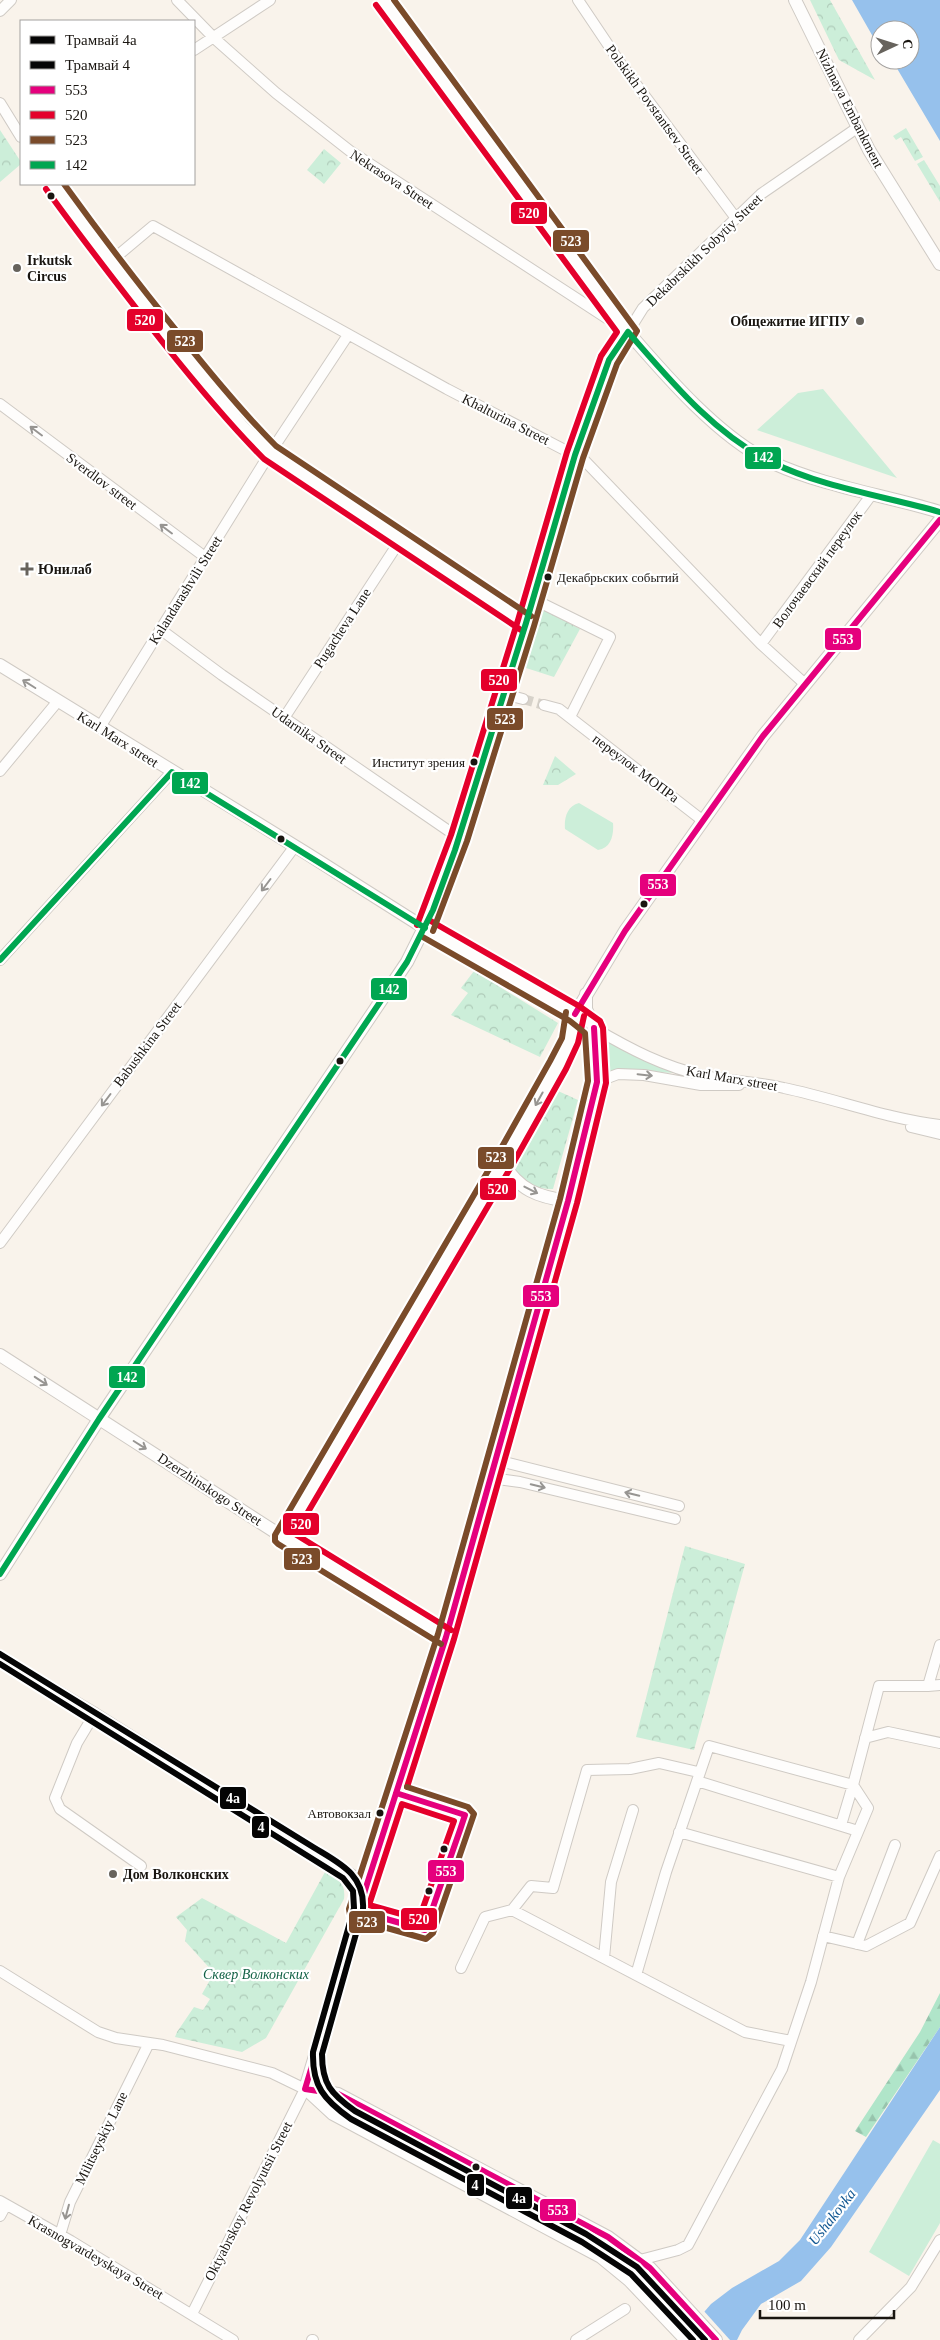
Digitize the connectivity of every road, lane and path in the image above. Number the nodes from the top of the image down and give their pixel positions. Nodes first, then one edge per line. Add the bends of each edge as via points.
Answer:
1 (11, 0) edge
2 (176, 0) edge
3 (270, 0) edge
4 (383, 0) edge
5 (578, 0) edge
6 (795, 0) edge
7 (0, 11) edge
8 (214, 38) junction
9 (195, 49) edge
10 (0, 103) edge
11 (857, 128) junction
12 (20, 135) edge
13 (54, 185) edge
14 (735, 217) junction
15 (110, 262) junction
16 (940, 264) edge
17 (628, 332) junction
18 (348, 335) junction
19 (0, 404) edge
20 (270, 452) junction
21 (575, 454) junction
22 (872, 494) junction
23 (940, 512) edge
24 (940, 520) edge
25 (401, 539) junction
26 (205, 557) junction
27 (533, 599) junction
28 (526, 623) junction
29 (160, 629) junction
30 (761, 644) junction
31 (0, 665) edge
32 (805, 684) junction
33 (504, 694) junction
34 (523, 699) tunnel mouth
35 (58, 701) junction
36 (544, 705) tunnel mouth
37 (570, 717) junction
38 (284, 718) junction
39 (100, 727) junction
40 (0, 771) edge
41 (172, 772) junction
42 (702, 820) junction
43 (459, 838) junction
44 (295, 846) junction
45 (425, 928) junction
46 (0, 960) edge
47 (586, 993) junction
48 (574, 1014) junction
49 (594, 1028) junction
50 (570, 1040) junction
51 (595, 1046) junction
52 (597, 1082) junction
53 (940, 1126) edge
54 (940, 1134) edge
55 (503, 1163) junction
56 (568, 1201) junction
57 (0, 1243) edge
58 (0, 1355) edge
59 (98, 1418) junction
60 (496, 1460) junction
61 (490, 1478) junction
62 (679, 1506) dead end
63 (675, 1519) dead end
64 (283, 1537) junction
65 (0, 1574) edge
66 (446, 1637) junction
67 (940, 1645) edge
68 (0, 1657) edge
69 (940, 1685) edge
70 (928, 1686) junction
71 (95, 1713) junction
72 (865, 1738) junction
73 (940, 1743) edge
74 (698, 1776) junction
75 (853, 1785) junction
76 (633, 1810) dead end
77 (841, 1825) junction
78 (858, 1831) dead end
79 (679, 1832) junction
80 (895, 1845) dead end
81 (940, 1856) edge
82 (141, 1866) dead end
83 (839, 1877) junction
84 (367, 1884) junction
85 (512, 1910) junction
86 (823, 1936) junction
87 (857, 1944) junction
88 (604, 1958) junction
89 (461, 1968) dead end
90 (0, 1971) edge
91 (636, 1975) junction
92 (791, 2041) junction
93 (149, 2043) junction
94 (305, 2088) junction
95 (425, 2140) junction
96 (439, 2148) junction
97 (416, 2158) junction
98 (430, 2166) junction
99 (3, 2203) edge
100 (0, 2216) edge
101 (60, 2235) junction
102 (940, 2240) edge
103 (640, 2260) junction
104 (625, 2310) dead end
105 (192, 2314) junction
106 (233, 2340) edge
107 (576, 2340) edge
108 (686, 2340) edge
109 (716, 2340) edge
110 (859, 2340) edge

1 - 7 street
2 - 8 street, Nekrasova Street
3 - 8 street
4 - 17 main road
5 - 14 street, Polskikh Povstantsev Street via 621,64
6 - 11 main road, Nizhnaya Embankment
8 - 9 street
8 - 17 street, Nekrasova Street via 276,93 350,151
10 - 12 street
11 - 14 street, Dekabrskikh Sobytiy Street via 761,194
11 - 16 main road, Nizhnaya Embankment
13 - 15 street
14 - 17 street, Dekabrskikh Sobytiy Street via 643,308
15 - 18 street, Khalturina Street via 153,226
15 - 20 street via 242,425
17 - 21 main road, Dekabrskikh Sobytiy Street via 609,360
17 - 22 main road via 689,398 736,442 772,463
18 - 20 street, Kalandarashvili Street
18 - 21 street, Khalturina Street
26 -> 19 street, Sverdlov street
20 - 25 street
20 - 26 street, Kalandarashvili Street
21 - 27 main road, Dekabrskikh Sobytiy Street
21 - 30 street, Khalturina Street via 593,468
22 - 23 main road
22 - 30 street, Волочаевский переулок
24 - 32 main road
25 - 28 street
25 - 38 street, Pugacheva Lane
26 - 29 street, Kalandarashvili Street
27 - 28 main road, Dekabrskikh Sobytiy Street
27 - 37 street via 610,637
28 - 33 main road, Dekabrskikh Sobytiy Street
29 - 38 street, Udarnika Street
29 - 39 street, Kalandarashvili Street
30 - 32 street, Khalturina Street
35 -> 31 main road, Karl Marx street
32 - 42 main road
33 - 34 street
33 - 43 main road, Dekabrskikh Sobytiy Street
35 - 39 main road, Karl Marx street
35 - 40 street
36 - 37 street, переулок МОПРа via 559,709
37 - 42 street, переулок МОПРа
38 - 43 street, Udarnika Street
39 - 41 main road, Karl Marx street
41 - 44 main road, Karl Marx street
41 - 46 street
42 - 47 main road
43 - 45 main road, Dekabrskikh Sobytiy Street
44 - 45 main road, Karl Marx street
44 -> 57 street, Babushkina Street
45 - 48 main road, Karl Marx street
45 - 59 main road, Dekabrskikh Sobytiy Street via 407,962
47 - 48 main road
47 - 49 main road via 586,1009
48 - 49 main road, Karl Marx street
48 - 50 main road
49 - 51 main road
49 - 53 street, Karl Marx street via 649,1058 706,1076 784,1087 910,1122
50 - 51 main road via 582,1035 589,1037
50 -> 55 main road
51 - 52 main road
52 -> 54 street via 618,1074 644,1075 702,1085 773,1090
52 - 56 main road
55 -> 56 main road via 513,1179 530,1191
55 - 64 main road
56 - 60 main road
58 -> 59 main road, Dzerzhinskogo Street
59 -> 64 main road, Dzerzhinskogo Street
59 - 65 main road, Dekabrskikh Sobytiy Street
60 - 61 main road
62 -> 60 street
61 -> 63 street via 520,1482
61 - 66 main road
64 - 66 main road, Dzerzhinskogo Street
66 - 84 main road
67 - 70 street
68 - 71 street
69 - 70 street
70 - 72 street via 879,1686
71 - 82 street via 77,1743 55,1798 60,1809
71 - 84 street
72 - 73 street via 888,1732
72 - 75 street
74 - 75 street via 709,1746
74 - 77 street
74 - 79 street
74 - 85 street via 659,1763 630,1769 588,1770 554,1888 531,1886
75 - 77 street
75 - 83 street via 868,1808
76 - 88 street via 611,1882
77 - 78 street
79 - 83 street
79 - 91 street
80 - 87 street
81 - 87 street via 910,1923 866,1946
83 - 86 street
84 - 94 main road
85 - 88 street
85 - 89 street via 485,1918
86 - 87 street
86 - 92 street
88 - 91 street
90 - 93 street via 91,2029 116,2038
91 - 92 street via 745,2032
92 - 103 street via 782,2069 688,2245
93 - 94 street via 272,2073
93 -> 101 street, Militseyskiy Lane via 70,2202
94 - 95 main road via 338,2094
94 - 97 main road via 333,2114
94 - 105 street, Oktyabrskoy Revolyutsii Street
95 - 96 main road
95 - 97 main road
96 - 98 main road
96 - 103 main road via 608,2237
97 - 98 main road
98 - 108 main road via 616,2267
99 - 100 street
99 - 101 street, Krasnogvardeyskaya Street
101 - 105 street, Krasnogvardeyskaya Street
102 - 110 street via 911,2287
103 - 109 main road
104 - 107 street
105 - 106 street, Krasnogvardeyskaya Street

